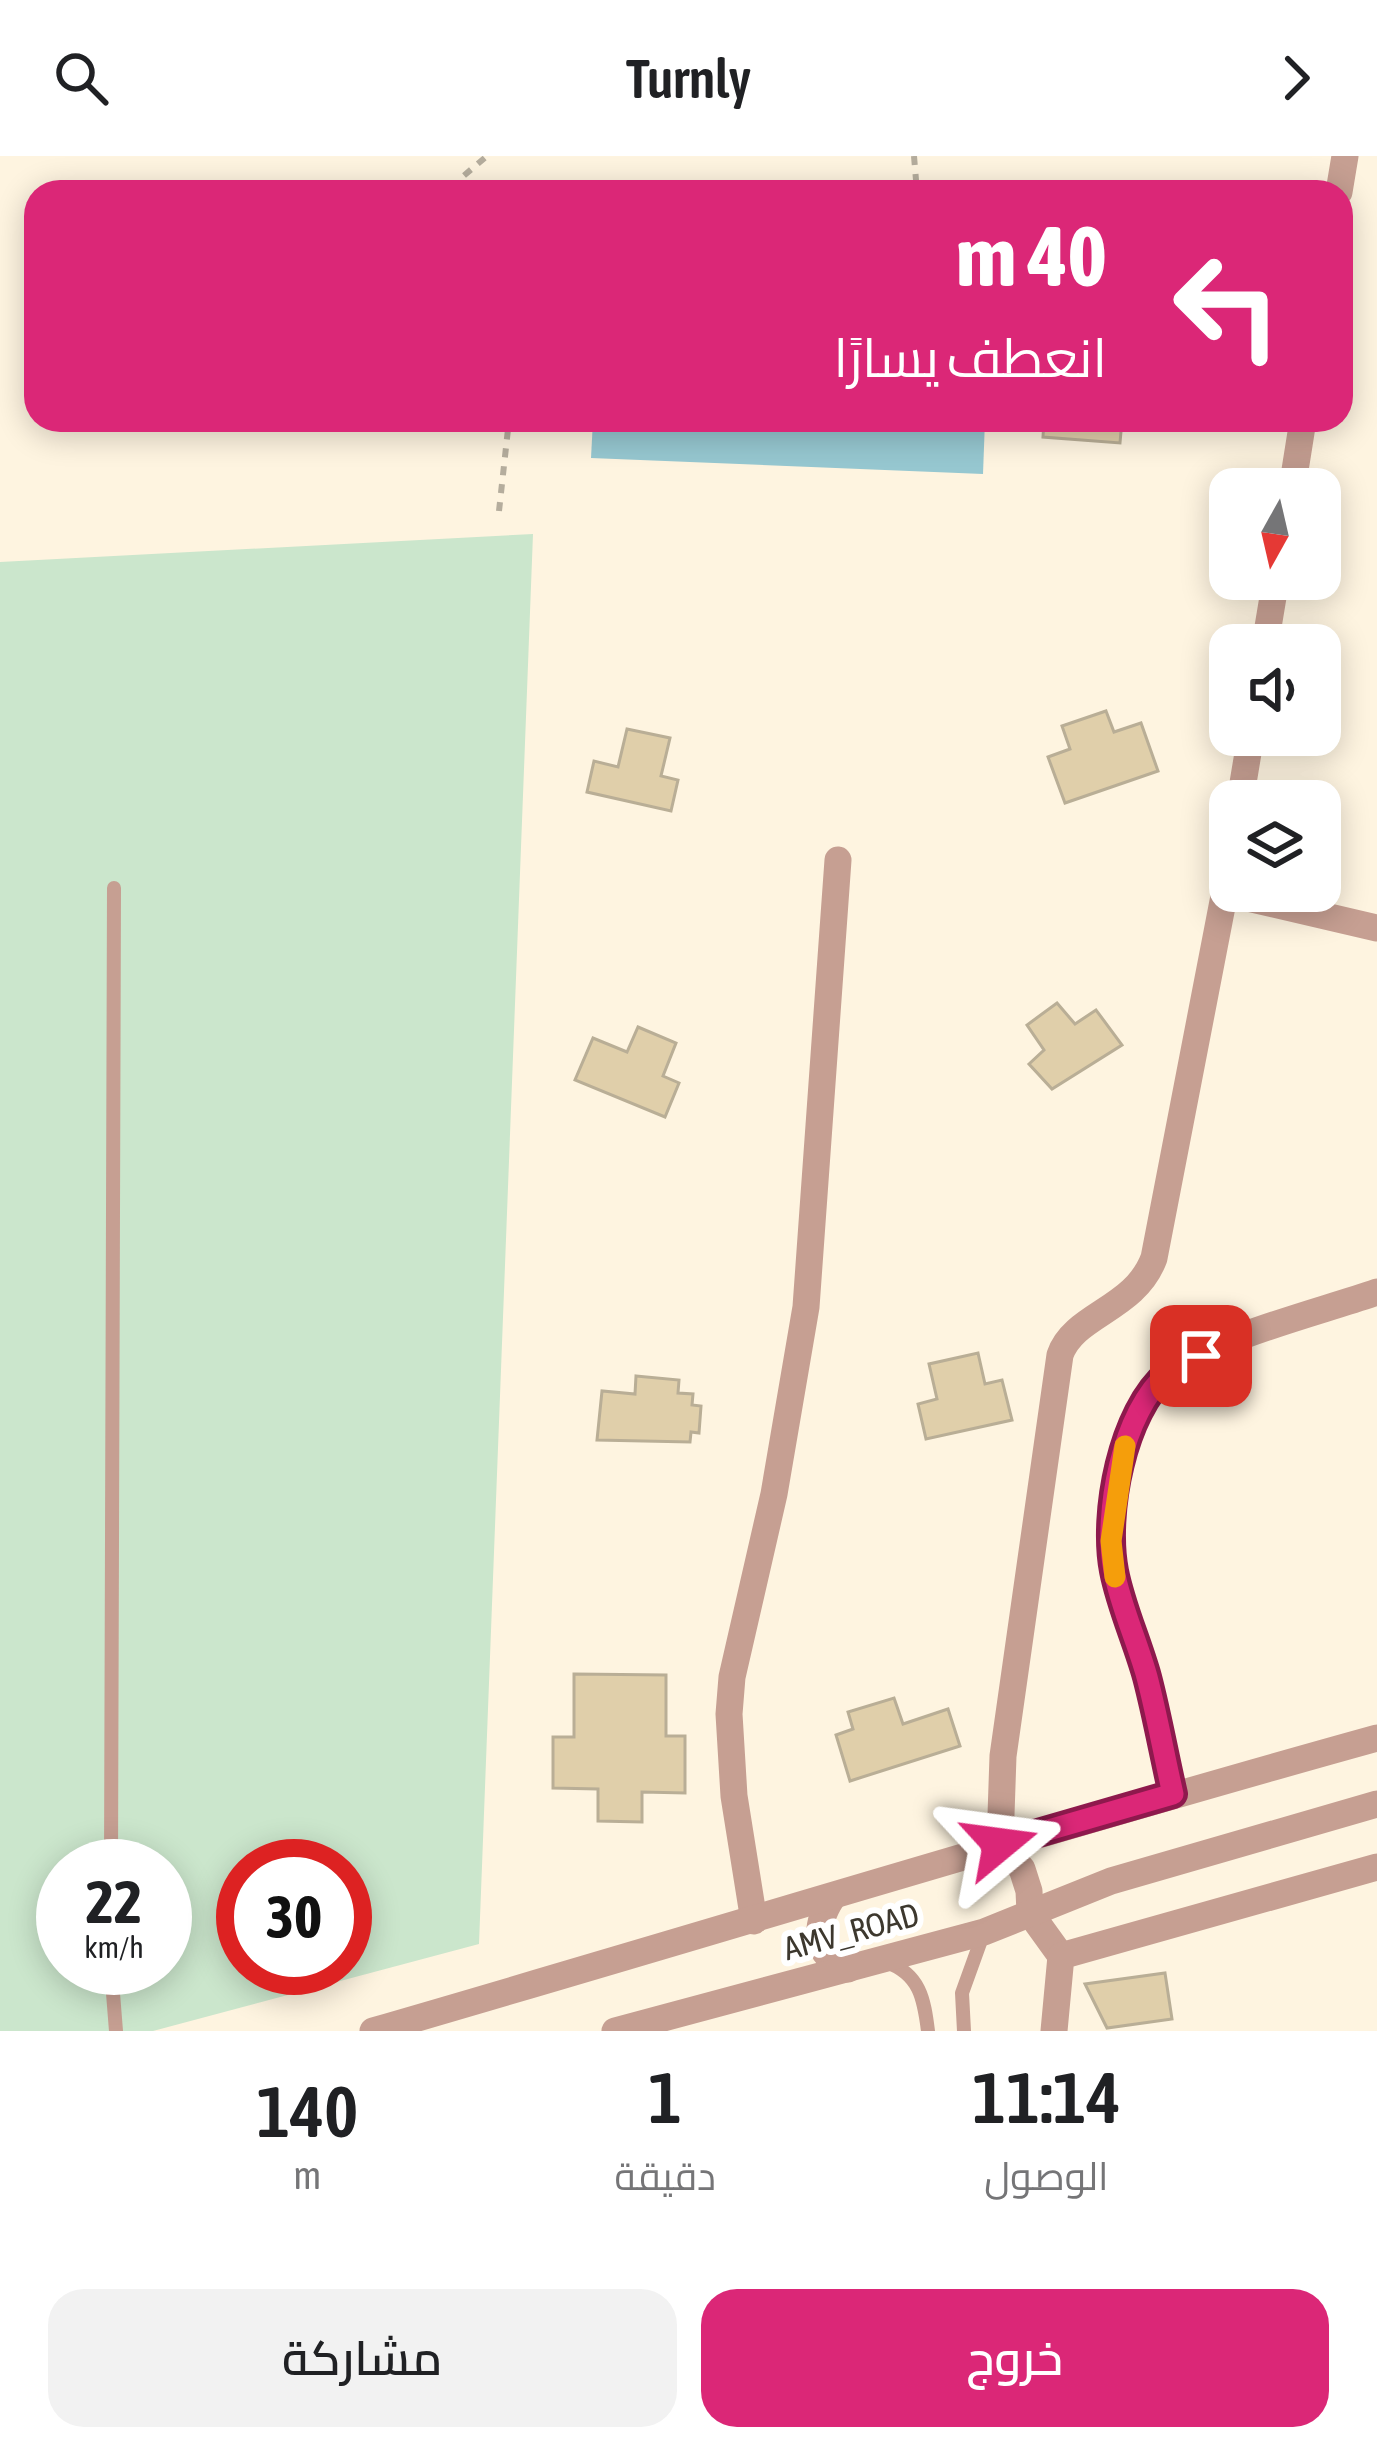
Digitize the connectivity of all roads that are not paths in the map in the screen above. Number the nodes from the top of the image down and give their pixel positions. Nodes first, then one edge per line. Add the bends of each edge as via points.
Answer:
1 (1301, 432) edge
2 (1295, 468) edge
3 (838, 860) dead end
4 (113, 888) dead end
5 (1222, 912) edge
6 (1328, 912) edge
7 (1377, 928) edge
8 (1377, 1292) edge
9 (1377, 1738) edge
10 (1173, 1794) junction
11 (1377, 1804) edge
12 (111, 1839) edge
13 (1000, 1844) junction
14 (1377, 1867) edge
15 (832, 1898) junction
16 (1030, 1913) junction
17 (754, 1921) junction
18 (984, 1932) junction
19 (1061, 1956) junction
20 (881, 1961) junction
21 (848, 1969) junction
22 (113, 1995) edge
23 (116, 2031) edge
24 (374, 2031) edge
25 (616, 2031) edge
26 (928, 2031) edge
27 (964, 2031) edge
28 (1054, 2031) edge

1 - 2 street
3 - 17 street via 806,1307 729,1714
4 - 12 lane
5 - 13 street via 1154,1258 1128,1297 1068,1339 1060,1355 1003,1756
6 - 7 street
8 - 10 street via 1170,1371 1133,1421 1114,1509 1113,1567
9 - 10 street
10 - 13 street
11 - 16 street, AMV_ROAD via 1111,1881
13 - 15 street
13 - 16 street via 1022,1869
14 - 19 street
15 - 17 street
15 - 21 street via 819,1922 820,1946
16 - 18 street, AMV_ROAD
16 - 19 street
17 - 24 street
18 - 20 street, AMV_ROAD
18 - 27 lane via 962,1993
19 - 28 street
20 - 21 street, AMV_ROAD
20 - 26 lane via 914,1979
21 - 25 street, AMV_ROAD
22 - 23 lane

